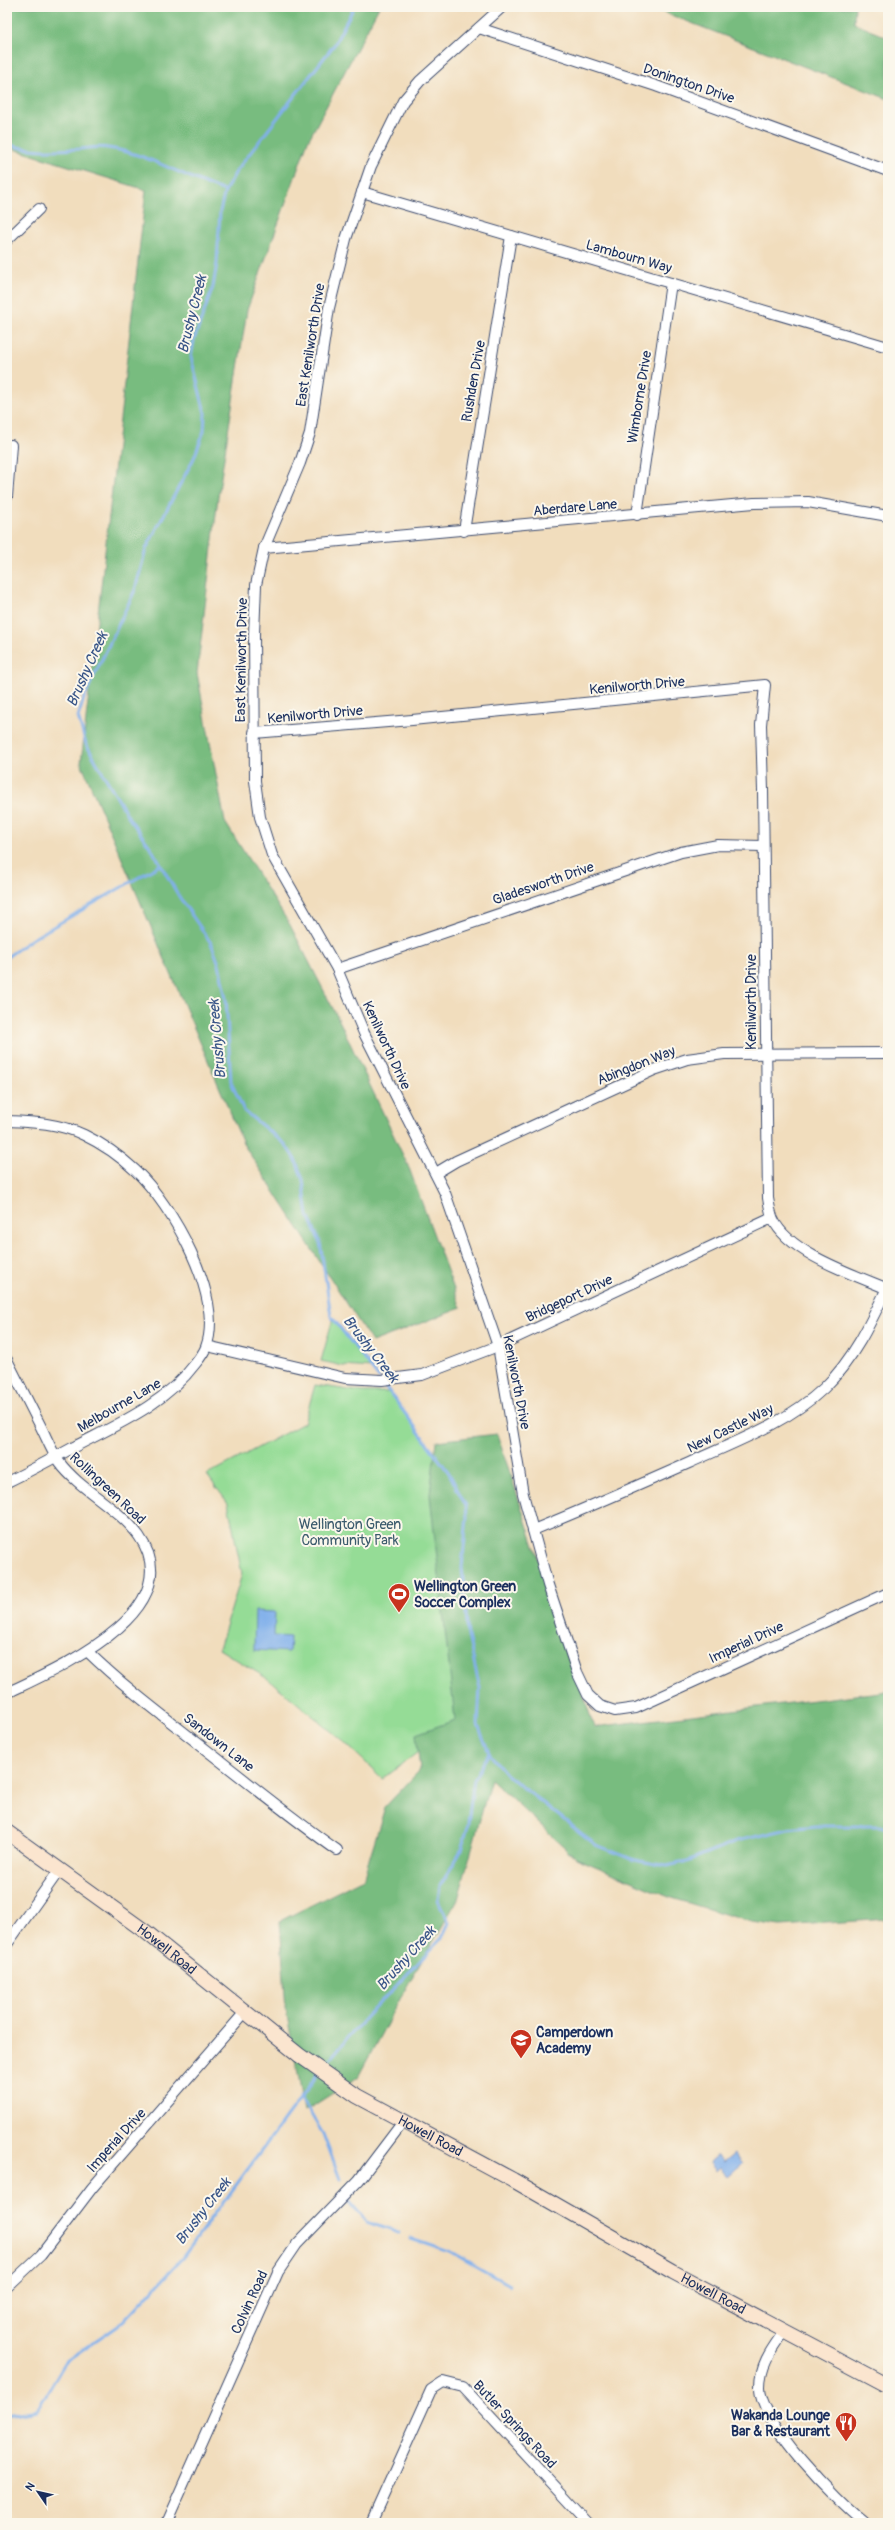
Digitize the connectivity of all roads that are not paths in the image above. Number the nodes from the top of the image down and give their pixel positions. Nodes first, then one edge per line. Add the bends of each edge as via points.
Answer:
1 (502, 7) edge
2 (479, 28) junction
3 (888, 171) edge
4 (362, 192) junction
5 (39, 209) dead end
6 (512, 236) junction
7 (7, 240) edge
8 (671, 283) junction
9 (888, 347) edge
10 (11, 445) dead end
11 (7, 497) edge
12 (637, 515) junction
13 (888, 516) edge
14 (464, 531) junction
15 (264, 548) junction
16 (254, 733) junction
17 (763, 846) junction
18 (337, 970) junction
19 (888, 1053) edge
20 (765, 1054) junction
21 (7, 1121) edge
22 (436, 1173) junction
23 (772, 1218) junction
24 (888, 1289) edge
25 (207, 1346) junction
26 (498, 1346) junction
27 (7, 1360) edge
28 (56, 1456) junction
29 (7, 1482) edge
30 (533, 1530) junction
31 (888, 1593) edge
32 (88, 1652) junction
33 (7, 1693) edge
34 (615, 1711) joint
35 (7, 1832) edge
36 (337, 1850) dead end
37 (60, 1869) junction
38 (7, 1944) edge
39 (246, 2011) junction
40 (403, 2122) junction
41 (7, 2286) edge
42 (784, 2332) junction
43 (888, 2386) edge
44 (166, 2523) edge
45 (371, 2523) edge
46 (589, 2523) edge
47 (864, 2523) edge

1 - 2 street, East Kenilworth Drive
2 - 3 street, Donington Drive via 656,86
2 - 4 street, East Kenilworth Drive via 420,81 403,101 385,135
4 - 6 street, Lambourn Way
4 - 15 street, East Kenilworth Drive via 335,279 310,433
5 - 7 street
6 - 8 street, Lambourn Way
6 - 14 street, Rushden Drive
8 - 9 street, Lambourn Way
8 - 12 street, Wimborne Drive
10 - 11 street
12 - 13 street, Aberdare Lane via 754,503 808,502
12 - 14 street, Aberdare Lane
14 - 15 street, Aberdare Lane
15 - 16 street, East Kenilworth Drive via 255,600
16 - 17 street, Kenilworth Drive via 765,685 761,725
16 - 18 street, Kenilworth Drive via 255,781 260,817 267,841 277,865
17 - 18 street, Gladesworth Drive via 718,845 681,852
17 - 20 street, Kenilworth Drive
18 - 22 street, Kenilworth Drive via 374,1053 415,1137
19 - 20 street, Abingdon Way
20 - 22 street, Abingdon Way via 704,1056 664,1066 518,1132
20 - 23 street, Kenilworth Drive via 768,1198
21 - 25 street via 68,1128 102,1145 137,1171 176,1224 196,1260 208,1304
22 - 26 street, Kenilworth Drive
23 - 24 street via 796,1245 808,1253
23 - 26 street, Bridgeport Drive
24 - 30 street, New Castle Way via 849,1358 824,1387 797,1410 710,1454
25 - 26 street, Bridgeport Drive via 327,1375 358,1379 399,1379 438,1371
25 - 28 street, Melbourne Lane via 183,1379 164,1397
26 - 30 street, Kenilworth Drive via 523,1494
27 - 28 street, Rollingreen Road
28 - 29 street, Melbourne Lane
28 - 32 street, Rollingreen Road via 70,1473 134,1530 143,1543 150,1563 148,1585 137,1607 111,1635
30 - 34 street, Kenilworth Drive via 548,1586 585,1691 600,1706
31 - 34 street, Imperial Drive via 841,1612 644,1705
32 - 33 street, Rollingreen Road
32 - 36 street, Sandown Lane via 163,1716 301,1825
35 - 37 main road, Howell Road
37 - 38 street
37 - 39 main road, Howell Road via 146,1932
39 - 40 main road, Howell Road via 299,2055 346,2089
39 - 41 street, Imperial Drive via 92,2188 41,2255
40 - 42 main road, Howell Road via 513,2180
40 - 44 street, Colvin Road via 359,2180 297,2244 278,2272
42 - 43 main road, Howell Road
42 - 47 street via 766,2357 761,2374 761,2395 774,2422 796,2452 822,2483
45 - 46 street, Butler Springs Road via 431,2390 443,2382 463,2388

